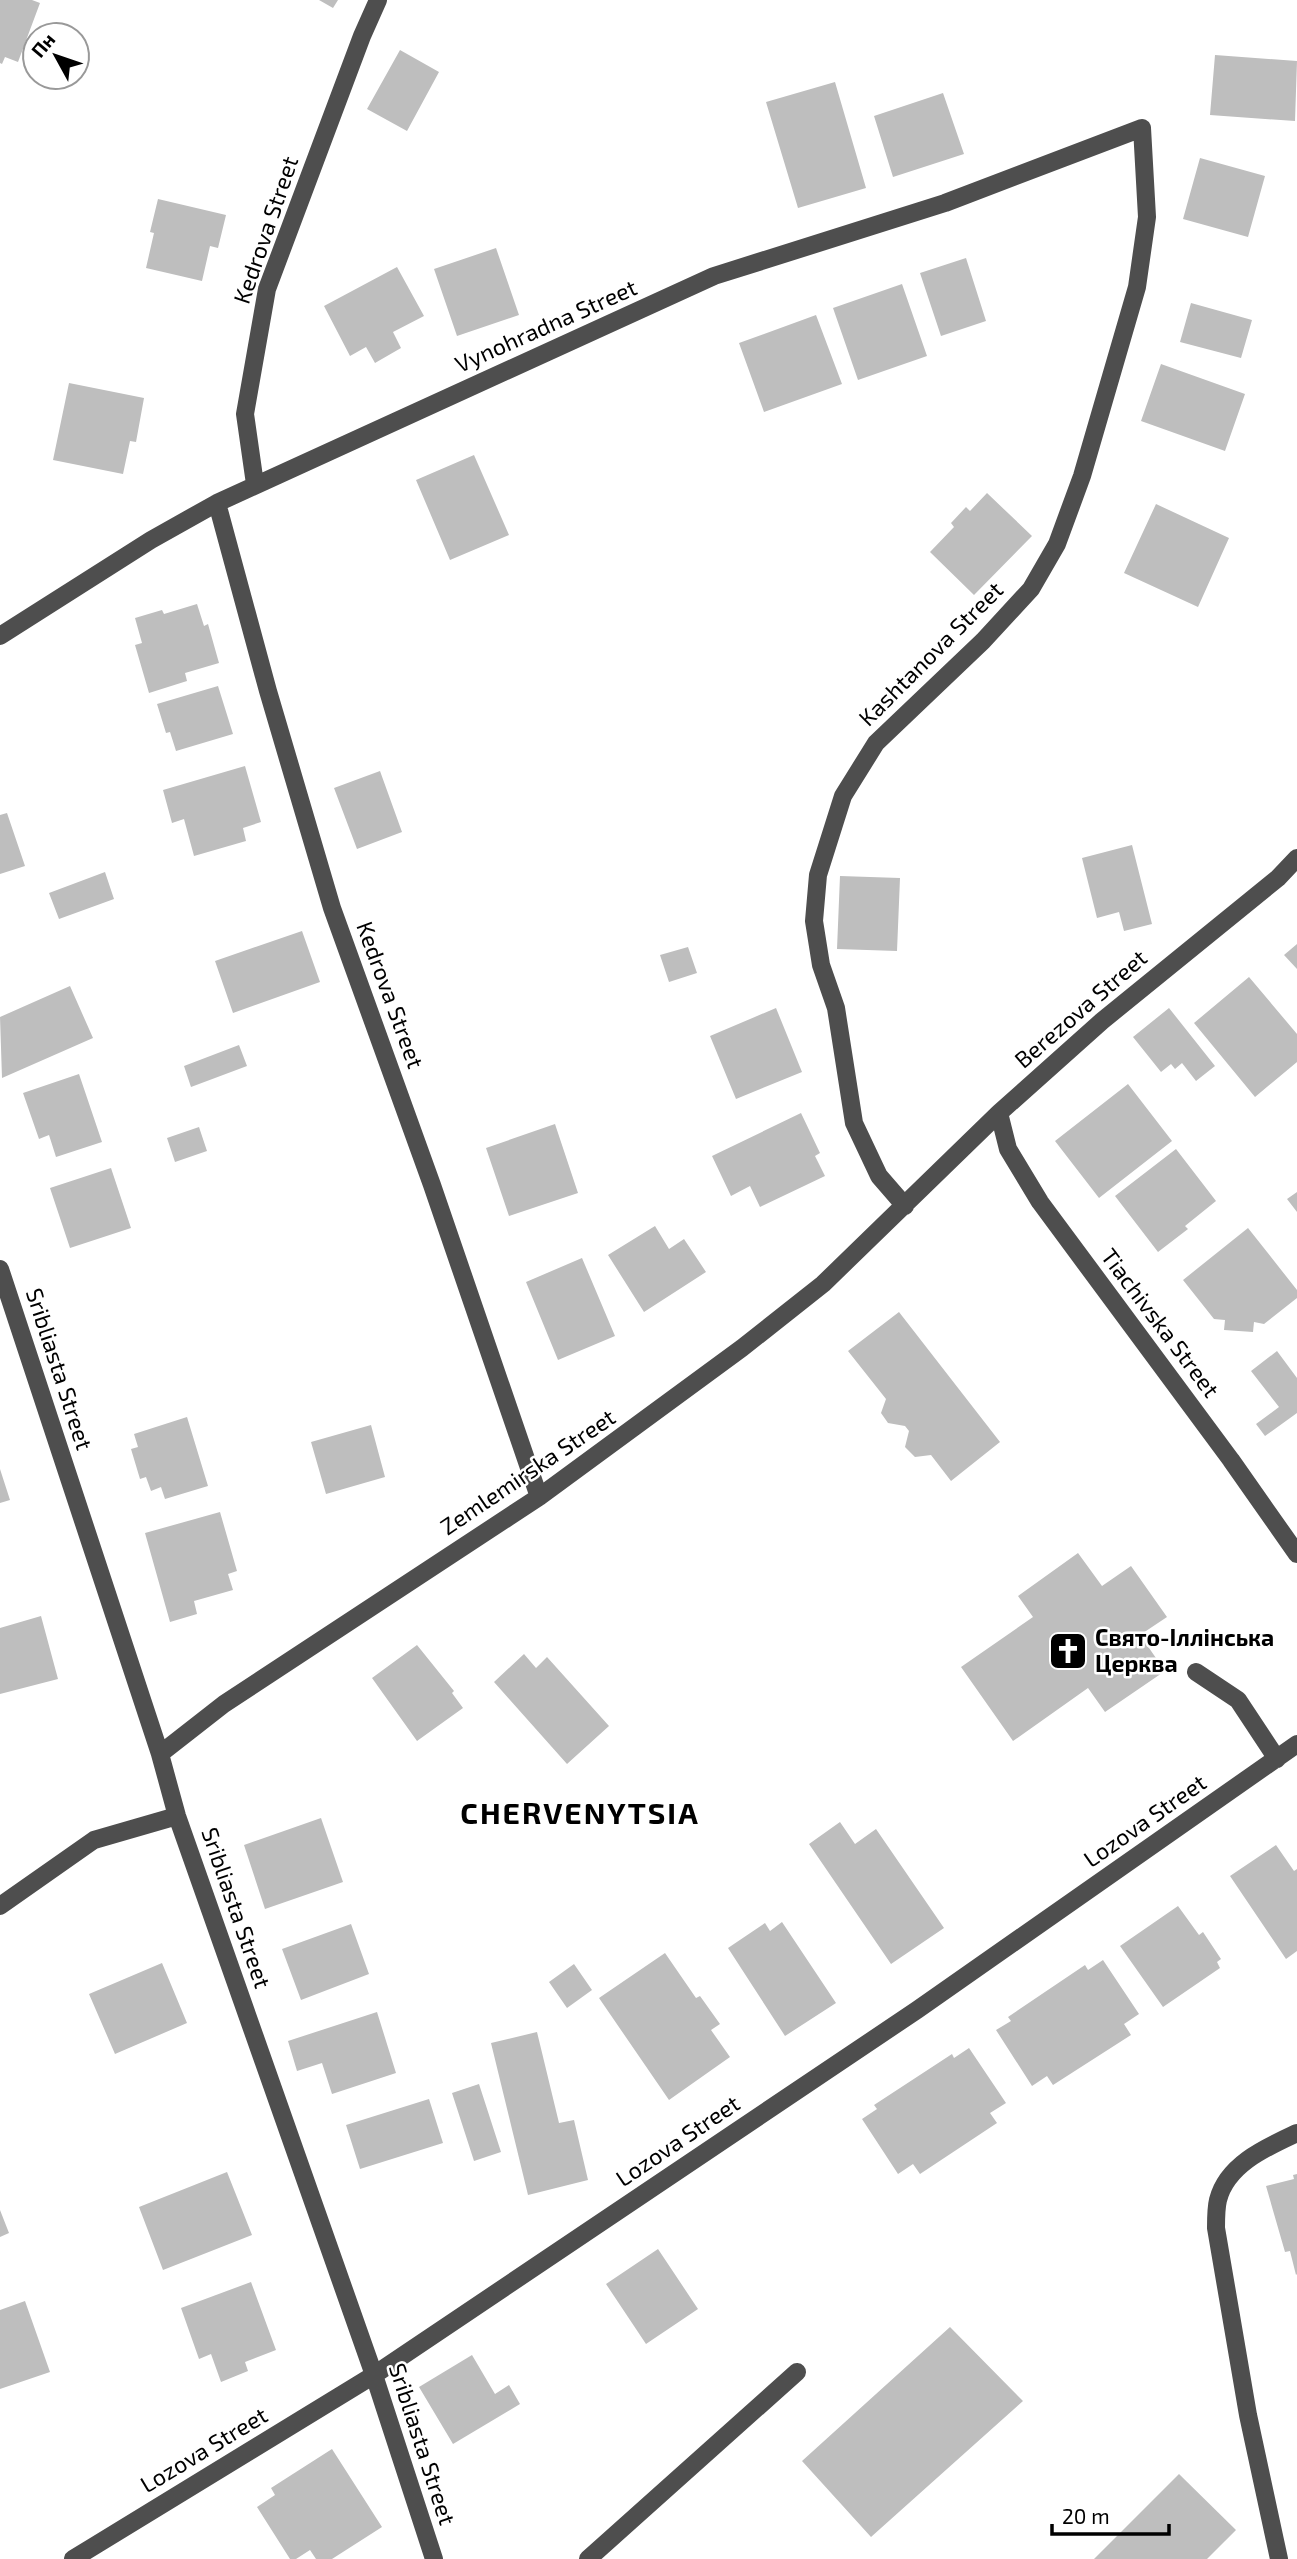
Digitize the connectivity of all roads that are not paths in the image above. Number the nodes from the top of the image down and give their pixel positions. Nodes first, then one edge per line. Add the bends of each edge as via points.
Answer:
1 (378, 0) edge
2 (1142, 128) joint
3 (255, 485) junction
4 (217, 503) junction
5 (0, 636) edge
6 (1297, 858) edge
7 (999, 1113) junction
8 (905, 1206) junction
9 (0, 1269) edge
10 (539, 1497) junction
11 (1297, 1554) edge
12 (1196, 1672) dead end
13 (1297, 1744) edge
14 (160, 1754) junction
15 (1276, 1759) junction
16 (177, 1816) junction
17 (0, 1906) edge
18 (1297, 2133) edge
19 (797, 2372) dead end
20 (374, 2375) junction
21 (73, 2559) edge
22 (434, 2559) edge
23 (588, 2559) edge
24 (1279, 2559) edge

1 - 3 street, Kedrova Street via 267,289 246,414
2 - 3 street, Vynohradna Street via 945,203 714,276
2 - 8 street, Kashtanova Street via 1147,217 1137,287 1083,475 1056,544 1031,589 876,743 843,796 818,874 814,921 821,965 836,1008 853,1123 879,1176
3 - 4 street, Vynohradna Street
4 - 5 street, Vynohradna Street
4 - 10 street, Kedrova Street via 332,908
6 - 7 street, Berezova Street
7 - 8 street, Berezova Street
7 - 11 street, Tiachivska Street via 1008,1149 1040,1202
8 - 10 street, Zemlemirska Street via 822,1284 743,1348
9 - 14 street, Sribliasta Street
10 - 14 street, Zemlemirska Street via 225,1704
12 - 15 street via 1238,1700
13 - 15 street, Lozova Street
14 - 16 street, Sribliasta Street
15 - 20 street, Lozova Street via 917,2010
16 - 17 street via 94,1840
16 - 20 street, Sribliasta Street
18 - 24 street via 1256,2153 1229,2178 1218,2199 1216,2228 1248,2415
19 - 23 street
20 - 21 street, Lozova Street
20 - 22 street, Sribliasta Street

